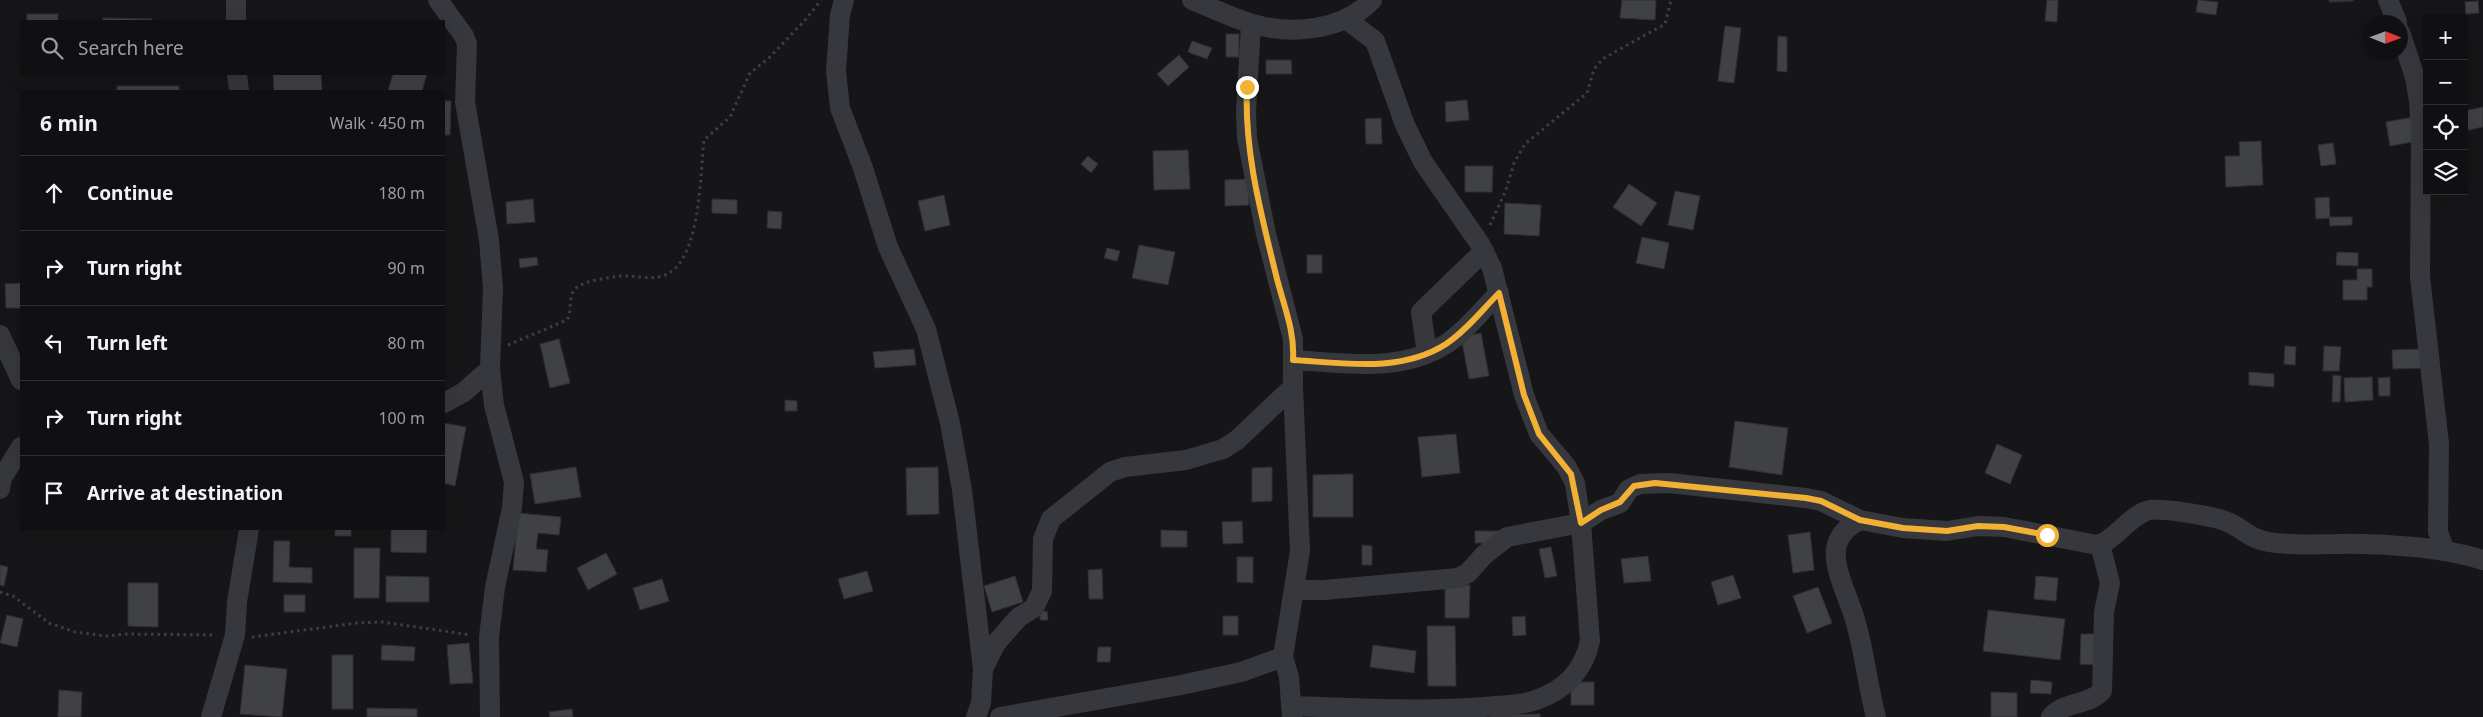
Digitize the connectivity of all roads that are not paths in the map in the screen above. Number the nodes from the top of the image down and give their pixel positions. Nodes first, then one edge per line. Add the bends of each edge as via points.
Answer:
1 (236, 0) edge
2 (438, 0) edge
3 (844, 0) edge
4 (1192, 0) edge
5 (1372, 0) edge
6 (2388, 0) edge
7 (2394, 15) edge
8 (1346, 19) junction
9 (236, 20) edge
10 (1251, 24) junction
11 (2408, 56) edge
12 (237, 75) edge
13 (239, 90) edge
14 (1482, 248) junction
15 (1499, 293) junction
16 (0, 334) edge
17 (1427, 353) junction
18 (491, 360) junction
19 (1293, 360) junction
20 (20, 378) edge
21 (1293, 387) junction
22 (445, 402) edge
23 (20, 449) edge
24 (0, 489) edge
25 (1860, 520) junction
26 (1581, 523) junction
27 (249, 530) edge
28 (2100, 544) junction
29 (2445, 551) junction
30 (2483, 560) edge
31 (1295, 590) junction
32 (1283, 658) junction
33 (983, 670) junction
34 (1292, 712) edge
35 (211, 717) edge
36 (490, 717) edge
37 (976, 717) edge
38 (1000, 717) edge
39 (1876, 717) edge
40 (2051, 717) edge

1 - 9 street
2 - 18 street via 467,44 465,102 490,254 494,316
3 - 33 street via 836,71 840,108 888,248 928,338 950,423 962,490
4 - 10 street
5 - 8 street
6 - 7 street
8 - 10 street via 1308,29
8 - 14 street via 1374,41 1405,125 1424,162
10 - 19 street via 1247,138 1266,234 1292,332
11 - 29 street via 2419,101 2420,277 2439,444 2438,532
12 - 13 street
14 - 15 street
14 - 17 street via 1421,312
15 - 17 street via 1448,343
15 - 26 street via 1524,395 1539,434 1571,474
16 - 20 street
17 - 19 street via 1379,365
18 - 22 street via 464,392
18 - 36 street via 494,405 508,452 514,489 488,637
19 - 21 street
21 - 31 street via 1300,551
21 - 33 street via 1223,450 1186,460 1125,467 1110,472 1052,519 1043,539 1042,590 1034,608 1019,617 996,642
23 - 24 street via 2,478
25 - 26 street via 1821,501 1806,498 1655,483 1634,486 1620,502
25 - 28 street via 1903,528 1947,531 1978,526 2004,527
25 - 39 street via 1839,538 1836,549
26 - 31 street via 1508,537 1458,578
26 - 34 street via 1590,641 1577,673 1562,687 1520,705 1450,710
27 - 35 street via 235,635
28 - 29 street via 2152,510 2225,521 2248,537 2269,542
28 - 40 street via 2110,583 2104,612 2102,691 2089,700 2058,709
29 - 30 street
31 - 32 street
32 - 34 street
32 - 38 street via 1242,672 1181,685
33 - 37 street via 981,703

